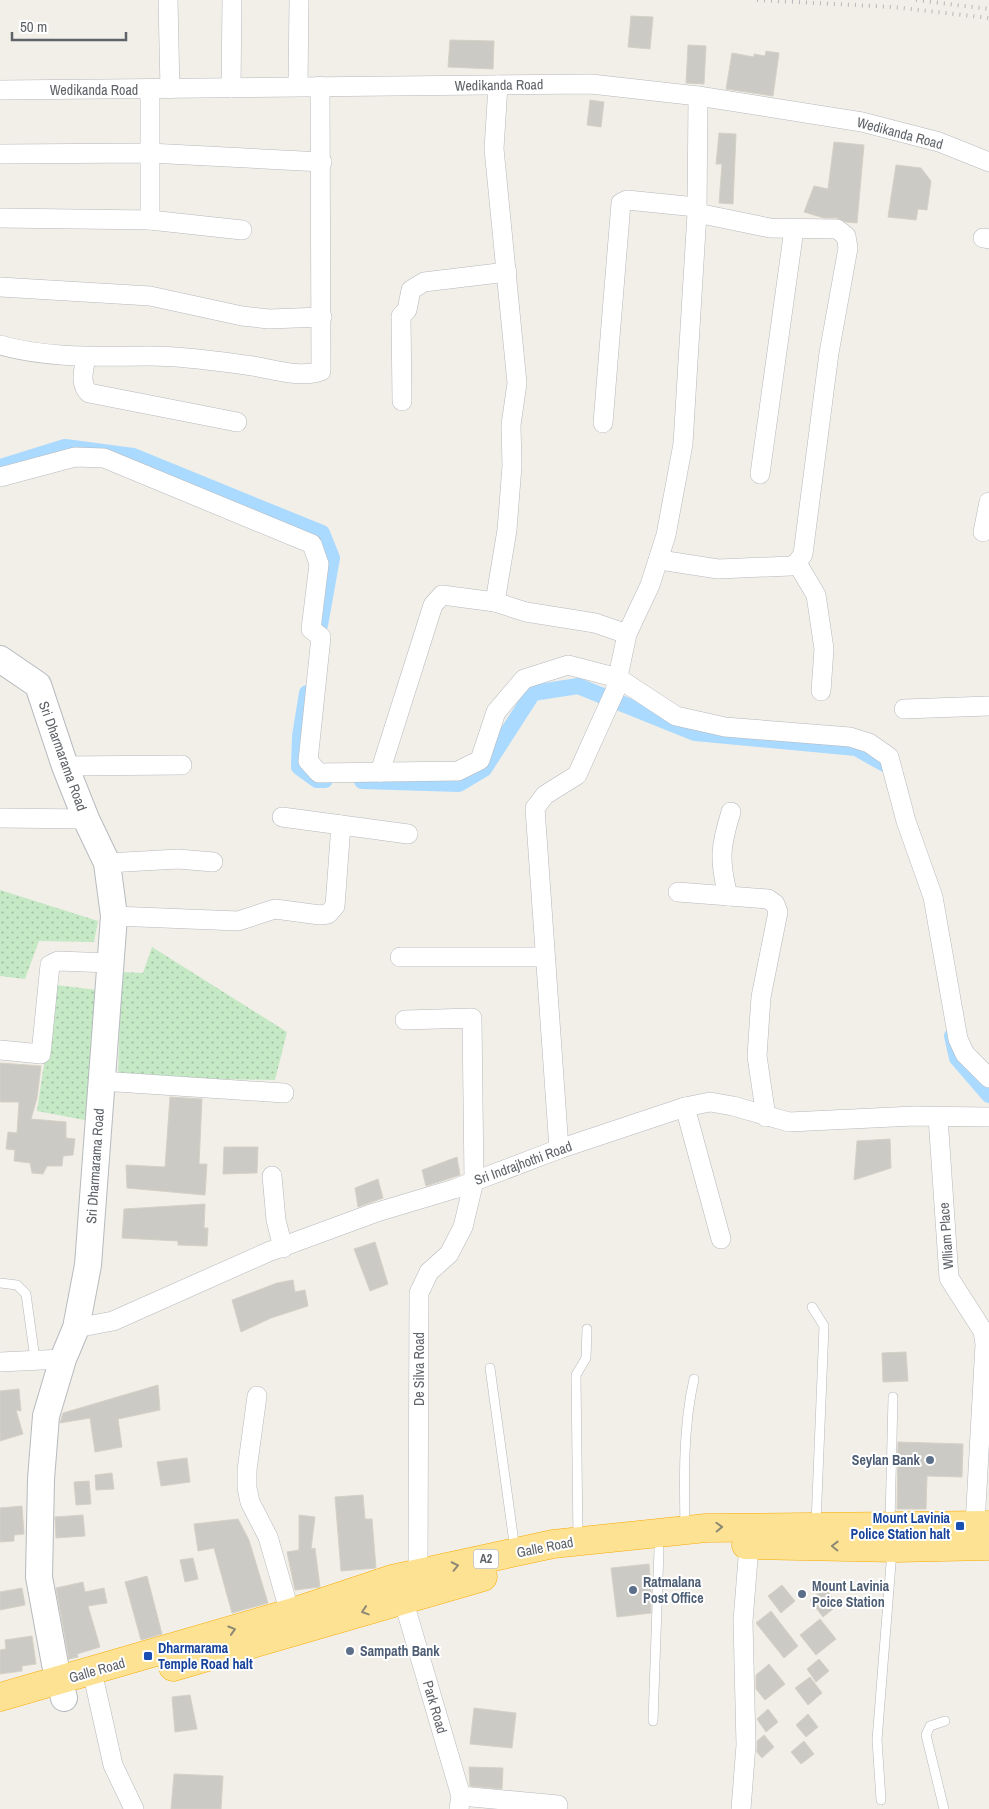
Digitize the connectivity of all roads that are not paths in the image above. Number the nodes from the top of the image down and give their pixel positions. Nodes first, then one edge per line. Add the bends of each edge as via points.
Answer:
1 (168, 0) edge
2 (232, 0) edge
3 (299, 0) edge
4 (498, 85) junction
5 (298, 86) junction
6 (320, 86) junction
7 (231, 88) junction
8 (170, 89) junction
9 (0, 90) edge
10 (150, 90) junction
11 (698, 96) junction
12 (149, 152) junction
13 (0, 154) edge
14 (322, 162) junction
15 (989, 162) edge
16 (697, 210) junction
17 (0, 218) edge
18 (150, 220) junction
19 (794, 228) junction
20 (242, 230) dead end
21 (507, 272) junction
22 (0, 287) edge
23 (322, 317) junction
24 (0, 345) edge
25 (86, 357) junction
26 (402, 401) dead end
27 (237, 422) dead end
28 (602, 422) dead end
29 (760, 474) dead end
30 (0, 477) edge
31 (989, 502) edge
32 (983, 532) dead end
33 (660, 560) junction
34 (797, 563) junction
35 (495, 602) junction
36 (627, 634) junction
37 (0, 659) edge
38 (617, 685) junction
39 (820, 691) dead end
40 (989, 706) edge
41 (904, 709) dead end
42 (182, 765) dead end
43 (65, 766) junction
44 (380, 772) junction
45 (731, 812) dead end
46 (282, 817) dead end
47 (0, 818) edge
48 (86, 819) junction
49 (341, 825) junction
50 (408, 834) dead end
51 (213, 862) dead end
52 (107, 863) junction
53 (678, 892) dead end
54 (728, 896) junction
55 (114, 916) junction
56 (400, 957) dead end
57 (545, 957) junction
58 (112, 963) junction
59 (405, 1020) dead end
60 (0, 1050) edge
61 (989, 1078) edge
62 (100, 1081) junction
63 (284, 1093) dead end
64 (685, 1107) junction
65 (766, 1117) junction
66 (938, 1118) junction
67 (989, 1118) edge
68 (559, 1149) junction
69 (272, 1176) dead end
70 (474, 1181) junction
71 (721, 1238) dead end
72 (283, 1248) junction
73 (0, 1283) edge
74 (812, 1307) dead end
75 (76, 1328) junction
76 (587, 1330) dead end
77 (35, 1359) junction
78 (63, 1359) junction
79 (0, 1362) edge
80 (490, 1368) dead end
81 (694, 1379) dead end
82 (257, 1396) dead end
83 (893, 1397) dead end
84 (816, 1526) junction
85 (685, 1530) junction
86 (984, 1532) edge
87 (750, 1535) junction
88 (891, 1537) junction
89 (578, 1541) junction
90 (659, 1549) junction
91 (516, 1553) junction
92 (406, 1584) junction
93 (290, 1613) junction
94 (93, 1680) junction
95 (62, 1689) junction
96 (0, 1697) edge
97 (0, 1715) edge
98 (653, 1721) dead end
99 (945, 1721) dead end
100 (881, 1800) dead end
101 (460, 1803) edge
102 (558, 1805) dead end
103 (134, 1809) edge
104 (741, 1809) edge
105 (944, 1809) edge

1 - 8 street
2 - 7 street
3 - 5 street
4 - 6 street, Wedikanda Road
4 - 11 street, Wedikanda Road via 591,84
4 - 21 street via 494,149
5 - 6 street, Wedikanda Road
5 - 7 street, Wedikanda Road
6 - 14 street
7 - 8 street, Wedikanda Road
8 - 10 street, Wedikanda Road
9 - 10 street, Wedikanda Road
10 - 12 street
11 - 15 street, Wedikanda Road via 862,122 940,142
11 - 16 street
12 - 13 street
12 - 14 street
12 - 18 street
14 - 23 street
16 - 19 street via 770,228
16 - 28 street via 627,200 621,203
16 - 33 street via 683,444
17 - 18 street
18 - 20 street
19 - 29 street
19 - 34 street via 842,231 848,248 829,353 803,554
21 - 26 street via 424,282 411,290 407,310 401,316
21 - 35 street via 517,384 511,425 512,466 507,530
22 - 23 street via 150,296 269,319
23 - 25 street via 321,371 310,375 154,356
24 - 25 street via 23,352
25 - 27 street via 83,382 89,393
30 - 44 street via 75,457 104,458 312,544 319,564 308,761 319,773
31 - 32 street
33 - 34 street via 718,569 791,566
33 - 36 street
34 - 39 street via 816,595 824,648
35 - 36 street via 526,612 595,622
35 - 44 street via 442,595 433,605
36 - 38 street
37 - 43 street, Sri Dharmarama Road via 38,685
38 - 44 street via 568,665 524,679 496,712 480,760 458,771
38 - 57 street via 577,775 545,795 535,808
38 - 61 street via 676,716 725,727 850,737 869,743 890,757 906,821 933,897 958,1039 965,1054
40 - 41 street
42 - 43 street
43 - 48 street, Sri Dharmarama Road
45 - 54 street via 722,842 721,868
46 - 49 street
47 - 48 street
48 - 52 street, Sri Dharmarama Road
49 - 50 street
49 - 55 street via 335,906 328,914 275,909 238,921
51 - 52 street via 178,859
52 - 55 street, Sri Dharmarama Road
53 - 54 street
54 - 65 street via 768,899 778,912 761,997 757,1056
55 - 58 street, Sri Dharmarama Road
56 - 57 street
57 - 68 street
58 - 60 street via 58,961 50,965 41,1054
58 - 62 street, Sri Dharmarama Road
59 - 70 street, De Silva Road via 472,1018
62 - 63 street
62 - 75 street, Sri Dharmarama Road via 99,1138 88,1265
64 - 65 street, Sri Indrajhothi Road via 710,1102
64 - 68 street, Sri Indrajhothi Road
64 - 71 street
65 - 66 street, Sri Indrajhothi Road via 790,1122 914,1116
66 - 67 street, Sri Indrajhothi Road
66 - 86 street, Wlliam Place via 949,1278 983,1330 986,1344
68 - 70 street, Sri Indrajhothi Road
69 - 72 street via 276,1220
70 - 72 street, Sri Indrajhothi Road via 374,1213
70 - 92 street, De Silva Road via 463,1227 449,1254 430,1272 419,1292
72 - 75 street, Sri Indrajhothi Road via 113,1321
73 - 77 lane via 17,1285 26,1294
74 - 84 lane via 824,1326
75 - 78 street, Sri Dharmarama Road
76 - 89 lane via 586,1358 576,1375
77 - 78 street
77 - 79 street
78 - 95 street, Sri Dharmarama Road via 46,1416 39,1578
80 - 91 lane
81 - 85 lane via 686,1436
82 - 93 street via 247,1488 250,1502 268,1537
83 - 88 lane
84 - 87 highway, Galle Road / A2
84 - 88 highway, Galle Road / A2
85 -> 87 highway, Galle Road / A2
85 - 89 highway, Galle Road / A2
86 - 88 highway, Galle Road / A2
88 -> 87 highway, Galle Road / A2
87 - 90 highway, Galle Road / A2
87 - 104 street via 743,1621 746,1745
88 - 100 lane via 877,1740
89 - 91 highway, Galle Road / A2
90 - 92 highway, Galle Road / A2
90 - 98 lane
92 -> 91 highway, Galle Road / A2
92 - 93 highway, Galle Road / A2
92 -> 94 highway, Galle Road / A2 via 253,1645
92 - 101 street, Park Road
94 -> 93 highway, Galle Road / A2
94 - 95 highway, Galle Road / A2
94 - 103 street via 113,1765
95 - 96 highway, Galle Road / A2
95 - 97 highway, Galle Road / A2
99 - 105 lane via 930,1726 926,1735
101 - 102 street

